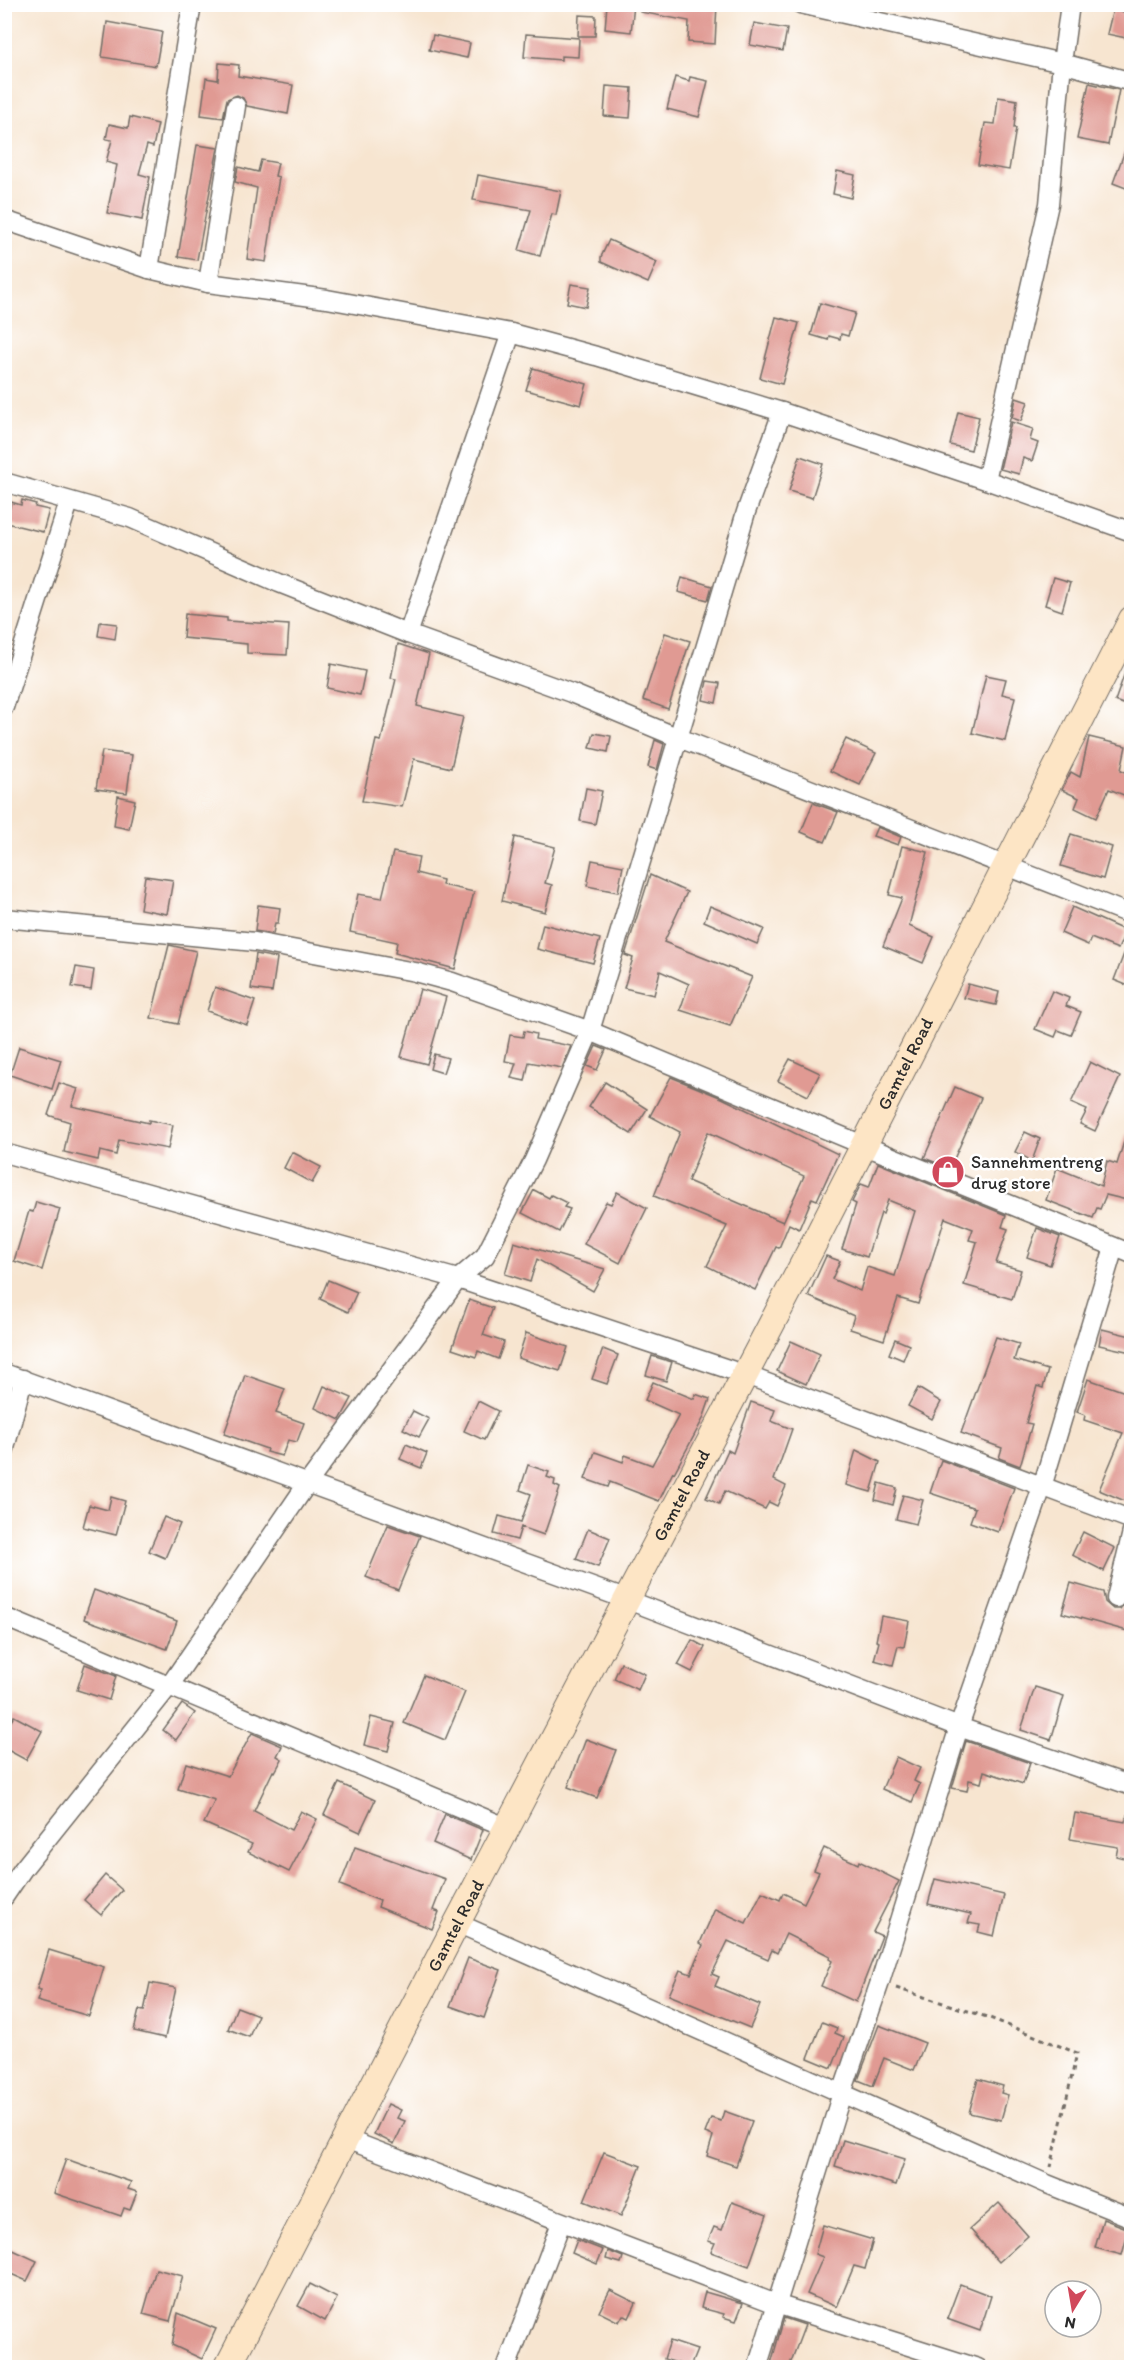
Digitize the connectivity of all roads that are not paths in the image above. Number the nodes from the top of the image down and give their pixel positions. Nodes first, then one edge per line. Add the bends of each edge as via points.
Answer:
1 (192, 4) edge
2 (800, 4) edge
3 (1070, 4) edge
4 (1062, 63) junction
5 (1131, 82) edge
6 (236, 106) dead end
7 (4, 220) edge
8 (149, 268) junction
9 (208, 283) junction
10 (511, 333) junction
11 (782, 412) junction
12 (986, 480) junction
13 (4, 482) edge
14 (69, 502) junction
15 (1131, 532) edge
16 (1131, 619) edge
17 (408, 634) junction
18 (12, 652) edge
19 (4, 707) edge
20 (679, 738) junction
21 (1007, 866) junction
22 (1131, 915) edge
23 (4, 918) edge
24 (590, 1030) junction
25 (863, 1145) junction
26 (4, 1153) edge
27 (1114, 1247) junction
28 (1131, 1254) edge
29 (458, 1279) junction
30 (4, 1373) edge
31 (746, 1375) junction
32 (23, 1379) junction
33 (4, 1452) edge
34 (307, 1484) junction
35 (1042, 1487) junction
36 (1131, 1520) edge
37 (1131, 1532) edge
38 (1116, 1598) dead end
39 (628, 1600) junction
40 (4, 1617) edge
41 (170, 1685) junction
42 (959, 1727) junction
43 (1131, 1786) edge
44 (508, 1828) junction
45 (4, 1897) edge
46 (457, 1923) junction
47 (842, 2092) junction
48 (346, 2139) junction
49 (1131, 2218) edge
50 (561, 2223) junction
51 (776, 2304) junction
52 (227, 2367) edge
53 (506, 2367) edge
54 (757, 2367) edge
55 (978, 2367) edge

1 - 8 street
2 - 4 street
3 - 4 street
4 - 5 street
4 - 12 street via 1049,204
6 - 9 street
7 - 8 street
8 - 9 street
9 - 10 street via 327,299
10 - 11 street
10 - 17 street
11 - 12 street
11 - 20 street via 746,512
12 - 15 street
13 - 14 street
14 - 17 street via 130,518
14 - 18 street
16 - 21 street, Gamtel Road
17 - 20 street via 571,693
18 - 19 street
20 - 21 street
20 - 24 street
21 - 22 street
21 - 25 street, Gamtel Road
23 - 24 street via 255,942 415,972
24 - 25 street
24 - 29 street via 534,1160 485,1256
25 - 27 street
25 - 31 street, Gamtel Road
26 - 29 street
27 - 28 street
27 - 35 street
29 - 31 street
29 - 34 street
30 - 32 street
31 - 35 street
31 - 39 street, Gamtel Road
32 - 33 street
32 - 34 street
34 - 39 street
34 - 41 street
35 - 36 street
35 - 42 street
37 - 38 street
39 - 42 street
39 - 44 street, Gamtel Road
40 - 41 street
41 - 44 street
41 - 45 street
42 - 43 street
42 - 47 street
44 - 46 street, Gamtel Road
46 - 47 street
46 - 48 street, Gamtel Road
47 - 49 street
47 - 51 street
48 - 50 street
48 - 52 street, Gamtel Road
50 - 51 street
50 - 53 street
51 - 54 street
51 - 55 street

